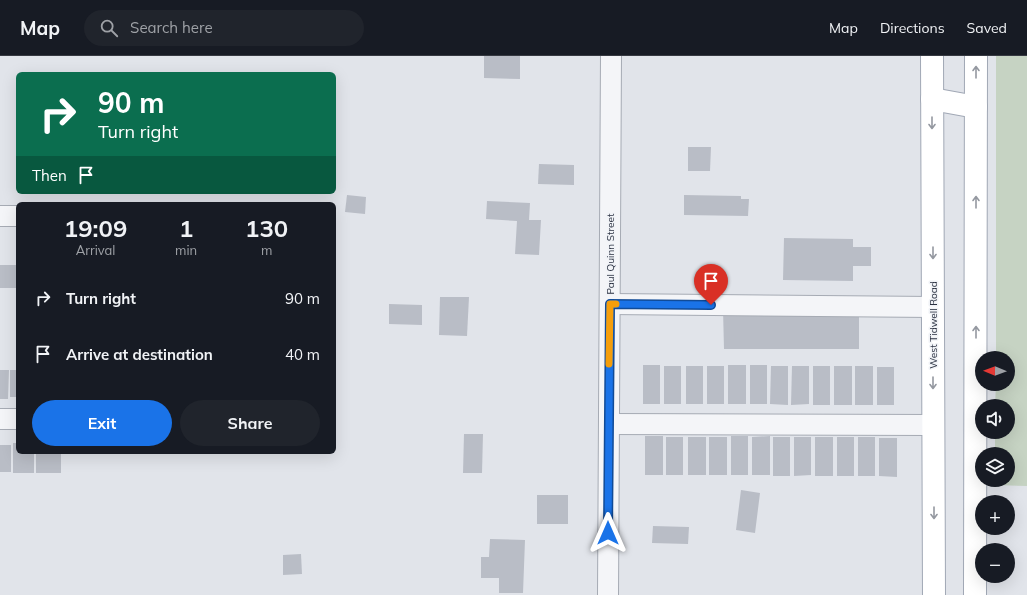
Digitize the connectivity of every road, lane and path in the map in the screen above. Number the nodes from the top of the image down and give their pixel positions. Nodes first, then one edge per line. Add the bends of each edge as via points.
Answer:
1 (611, 56) edge
2 (932, 56) edge
3 (976, 56) edge
4 (932, 99) junction
5 (976, 107) junction
6 (0, 216) edge
7 (16, 216) edge
8 (610, 304) junction
9 (933, 308) junction
10 (0, 419) edge
11 (16, 419) edge
12 (609, 424) junction
13 (933, 425) junction
14 (608, 595) edge
15 (934, 595) edge
16 (974, 595) edge

1 - 8 street, Paul Quinn Street
2 - 4 main road, West Tidwell Road
5 -> 3 main road
4 - 5 main road
4 -> 9 main road, West Tidwell Road
16 -> 5 main road
6 - 7 street
8 - 9 street
8 - 12 street, Paul Quinn Street
9 -> 13 main road, West Tidwell Road
10 - 11 street
12 - 13 street
12 - 14 street, Paul Quinn Street
13 -> 15 main road, West Tidwell Road

